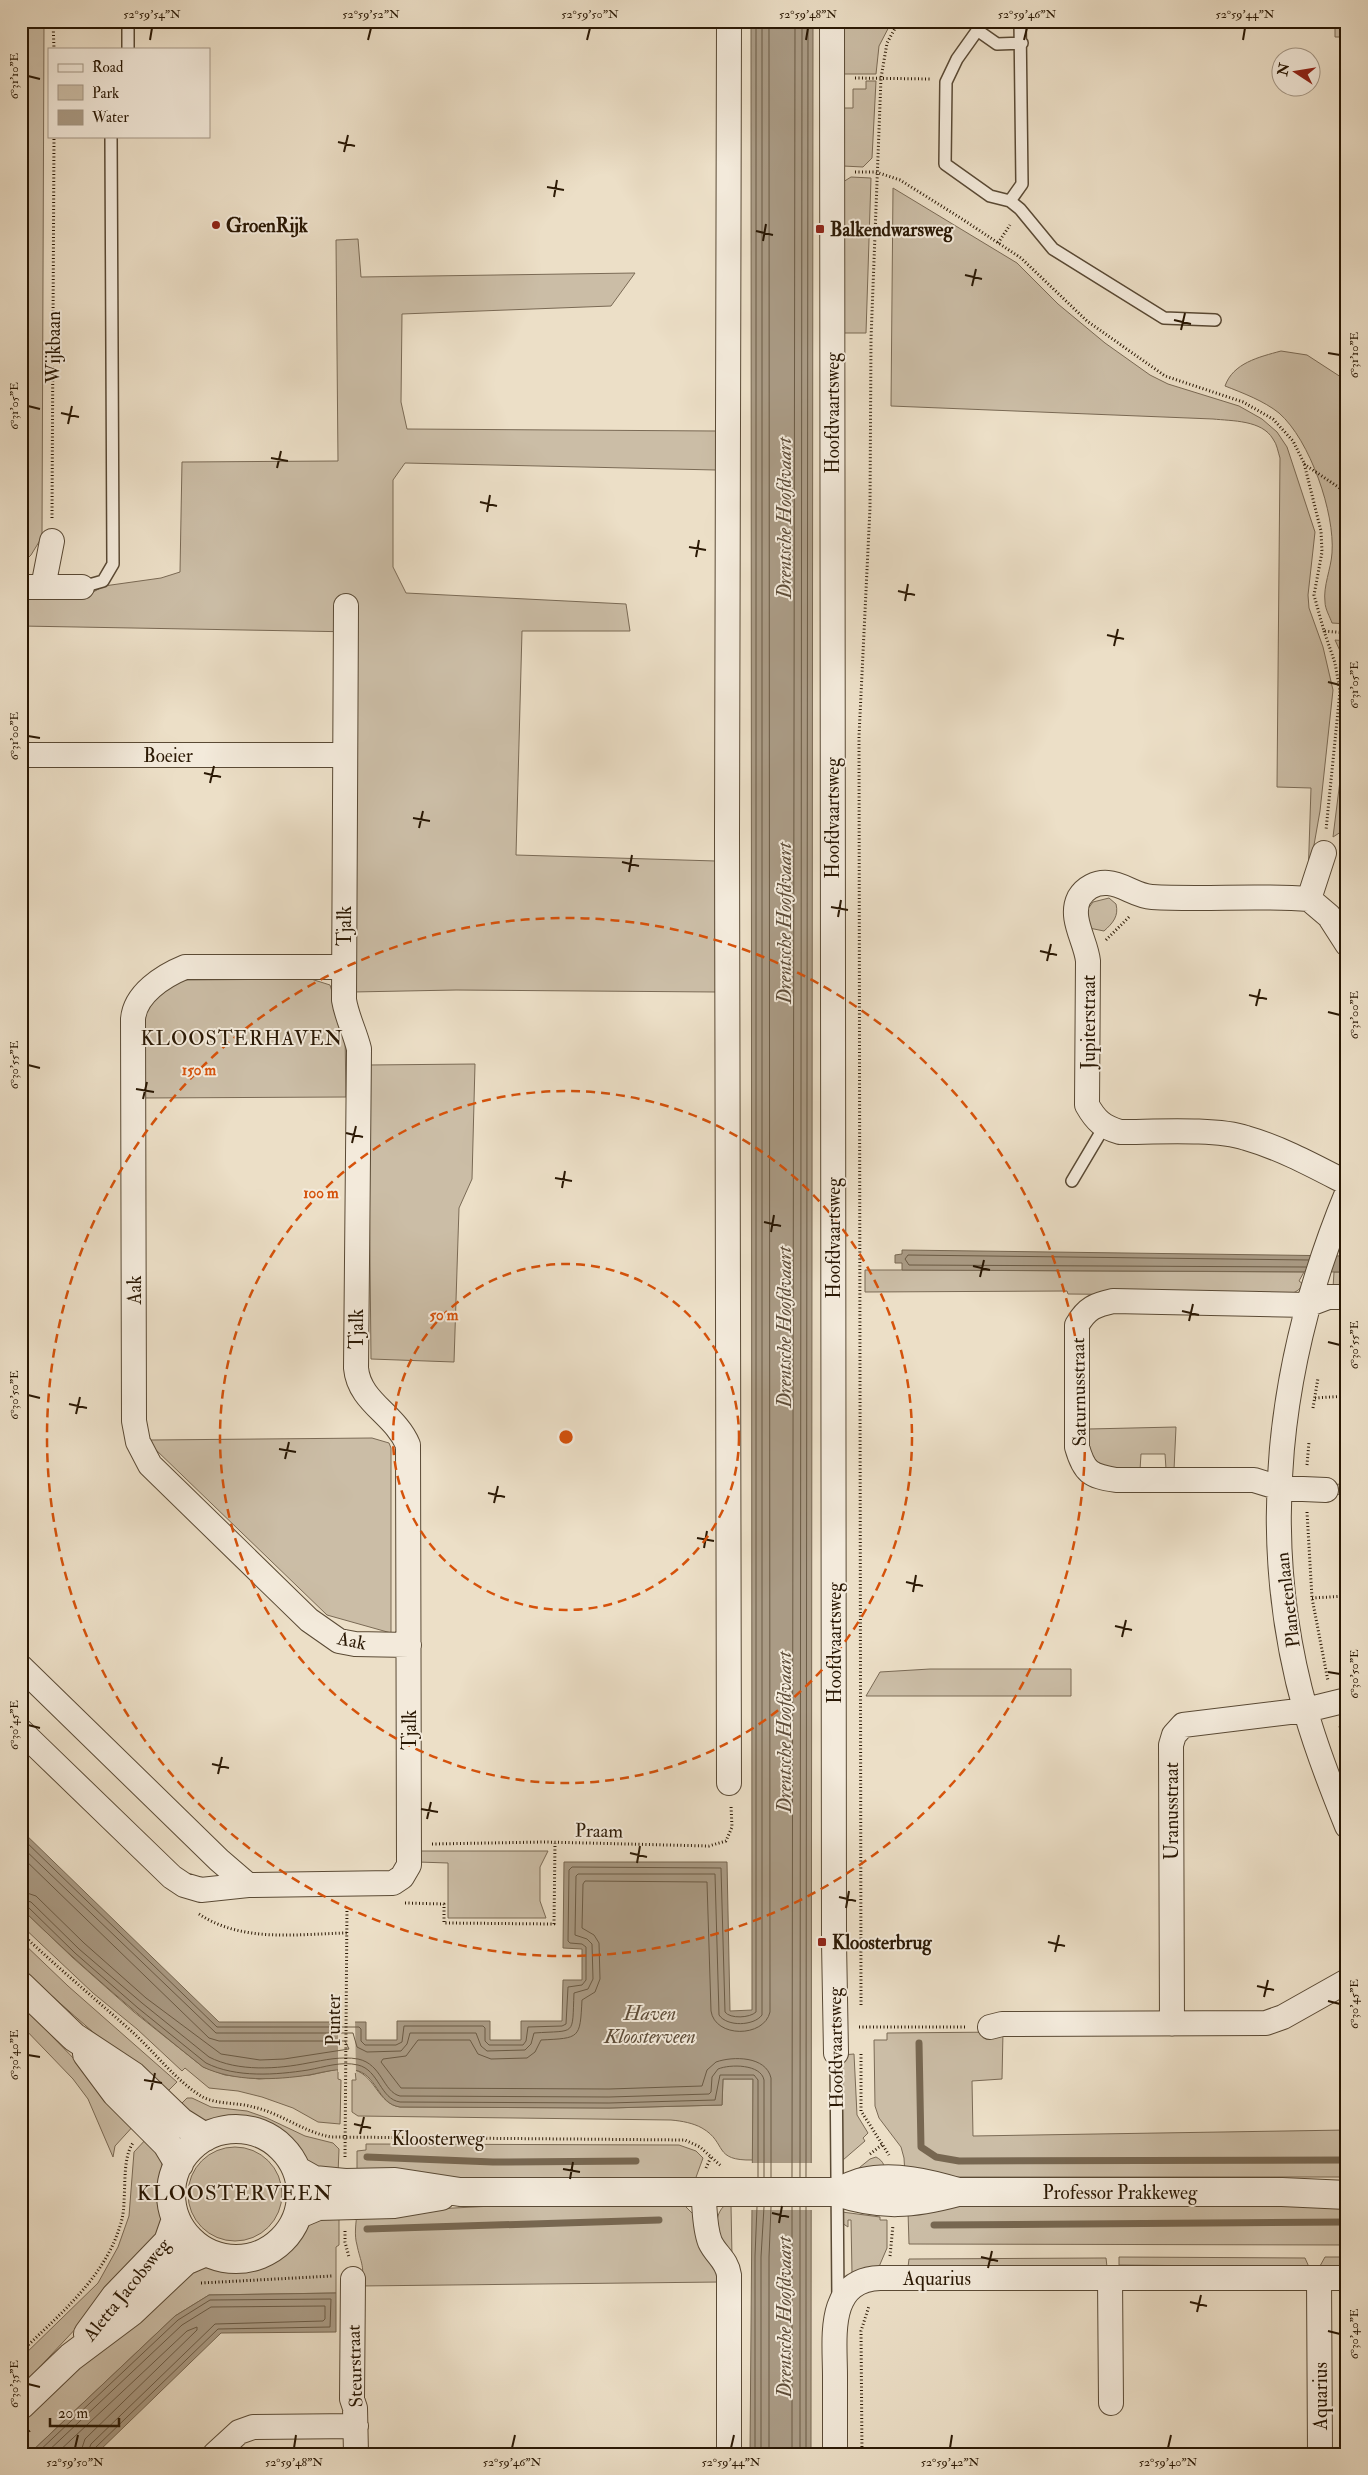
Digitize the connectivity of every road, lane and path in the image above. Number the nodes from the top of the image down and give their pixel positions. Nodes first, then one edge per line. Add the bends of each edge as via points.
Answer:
1 (54, 21) edge
2 (128, 21) edge
3 (729, 21) edge
4 (832, 21) edge
5 (899, 21) edge
6 (1020, 21) edge
7 (981, 26) edge
8 (1022, 43) junction
9 (54, 48) edge
10 (128, 48) edge
11 (853, 78) dead end
12 (881, 78) junction
13 (946, 82) junction
14 (54, 138) edge
15 (111, 138) edge
16 (876, 172) junction
17 (1010, 201) junction
18 (1215, 320) dead end
19 (1304, 463) junction
20 (1347, 493) edge
21 (52, 541) joint
22 (32, 587) edge
23 (82, 587) joint
24 (346, 606) dead end
25 (1324, 631) junction
26 (1347, 633) edge
27 (21, 755) edge
28 (344, 755) junction
29 (1324, 853) joint
30 (1150, 897) junction
31 (1309, 899) junction
32 (1347, 944) edge
33 (1088, 961) junction
34 (344, 967) junction
35 (1104, 1127) junction
36 (1072, 1181) dead end
37 (1347, 1183) edge
38 (1347, 1194) edge
39 (1347, 1297) edge
40 (1307, 1304) junction
41 (1319, 1373) dead end
42 (1347, 1396) edge
43 (1315, 1398) junction
44 (1312, 1416) dead end
45 (1309, 1434) dead end
46 (1280, 1488) junction
47 (1316, 1489) junction
48 (1347, 1596) edge
49 (1312, 1598) junction
50 (1284, 1601) junction
51 (409, 1645) junction
52 (21, 1667) edge
53 (1339, 1702) edge
54 (1306, 1710) junction
55 (21, 1731) edge
56 (1347, 1747) edge
57 (729, 1782) joint
58 (1347, 1826) edge
59 (555, 1843) junction
60 (410, 1844) junction
61 (184, 1885) junction
62 (248, 1885) junction
63 (356, 1903) dead end
64 (395, 1903) dead end
65 (21, 1933) edge
66 (347, 1933) junction
67 (1347, 1981) edge
68 (21, 1986) edge
69 (861, 1991) dead end
70 (1172, 2024) junction
71 (990, 2027) joint
72 (861, 2028) dead end
73 (74, 2037) junction
74 (861, 2046) dead end
75 (836, 2053) joint
76 (205, 2137) junction
77 (345, 2138) junction
78 (883, 2144) dead end
79 (127, 2155) dead end
80 (711, 2157) dead end
81 (178, 2164) junction
82 (298, 2171) junction
83 (1347, 2187) edge
84 (703, 2191) junction
85 (460, 2192) junction
86 (828, 2192) junction
87 (1282, 2192) junction
88 (1347, 2195) edge
89 (299, 2214) junction
90 (176, 2219) junction
91 (206, 2252) junction
92 (345, 2277) joint
93 (1110, 2278) junction
94 (1319, 2278) junction
95 (1347, 2278) edge
96 (195, 2286) dead end
97 (872, 2297) dead end
98 (838, 2309) junction
99 (21, 2352) edge
100 (71, 2357) junction
101 (1111, 2404) dead end
102 (26, 2417) edge
103 (356, 2426) junction
104 (21, 2438) edge
105 (215, 2454) edge
106 (356, 2454) edge
107 (729, 2454) edge
108 (835, 2454) edge
109 (862, 2454) edge
110 (1320, 2454) edge

1 - 9 path
2 - 10 lane
3 - 57 street
4 - 75 street, Hoofdvaartsweg
5 - 12 path, Hoofdvaartsweg via 887,43
6 - 8 lane
7 - 8 lane via 997,44
7 - 13 lane via 957,59
8 - 17 lane via 1022,184
11 - 12 path
12 - 13 path via 923,78
12 - 16 path, Hoofdvaartsweg
13 - 17 lane via 945,164 990,196
14 - 21 path, Wijkbaan
15 - 23 lane via 113,564 103,581
16 - 19 path via 900,180 1021,258 1086,321 1165,376 1242,402 1273,419 1293,441
16 - 69 path, Hoofdvaartsweg via 870,508 859,736
17 - 18 lane via 1053,249 1164,318
19 - 20 path
19 - 25 path via 1320,531 1322,552 1314,595
21 - 22 street
22 - 23 street
24 - 28 street, Tjalk
25 - 26 path
25 - 29 path via 1335,663 1340,692
27 - 28 street, Boeier
28 - 34 street, Tjalk
29 - 31 street
30 - 31 street, Jupiterstraat
30 - 33 path
30 - 33 street, Jupiterstraat via 1109,883 1088,888 1076,910
31 - 32 street via 1329,916
33 - 35 street, Jupiterstraat via 1087,1105
34 - 51 street, Tjalk via 347,1018 356,1034 359,1049 357,1374 362,1391 402,1431 408,1445
34 - 51 street, Aak via 185,967 172,972 137,1002 133,1019 134,1421 138,1442 150,1464 309,1620 339,1641
35 - 36 lane
35 - 37 street via 1120,1132 1245,1137 1301,1159
38 - 40 street, Planetenlaan
39 - 40 street via 1328,1297
40 - 46 street, Planetenlaan via 1288,1392
40 - 46 street, Saturnusstraat via 1113,1301 1094,1305 1077,1325 1077,1447 1088,1472 1116,1480 1254,1480
41 - 43 path
42 - 43 path
43 - 44 path
45 - 47 path
46 - 47 street
46 - 50 street, Planetenlaan
47 - 49 path
48 - 49 path
49 - 50 path
49 - 53 path
50 - 54 street, Planetenlaan
51 - 60 street, Tjalk
52 - 62 street
53 - 54 street
53 - 56 path
54 - 58 street, Planetenlaan via 1323,1766
54 - 70 street, Uranusstraat via 1183,1725 1174,1735
55 - 61 street, Tjalk
57 - 59 path, Praam via 732,1827 726,1841 709,1846
59 - 60 path, Praam
59 - 64 path via 554,1924 444,1923 444,1904
60 - 62 street, Tjalk via 409,1866 393,1883
61 - 62 street, Tjalk via 201,1890
61 - 66 path via 181,1897 193,1910 212,1923 231,1930 253,1934
63 - 66 path, Punter via 346,1903
65 - 77 path, Kloosterweg via 203,2098 253,2106 278,2114 311,2132
66 - 77 path, Punter
67 - 70 street via 1266,2023
68 - 73 street
70 - 71 street via 1002,2024
71 - 72 path
73 - 76 street via 132,2076 181,2122
73 - 81 street via 116,2093 166,2144
74 - 78 path, Hoofdvaartsweg via 862,2111
75 - 86 lane, Hoofdvaartsweg
76 - 81 street via 190,2148
76 - 82 street via 222,2130 260,2133 289,2155
77 - 80 path, Kloosterweg via 685,2140
79 - 99 path, Aletta Jacobsweg via 122,2218 108,2254 81,2293
81 - 90 street via 172,2182 171,2201
82 - 85 street via 314,2180 395,2182
82 - 89 street via 302,2193
83 - 87 street, Professor Prakkeweg
84 - 85 street
84 - 86 street
84 - 107 street via 708,2235 728,2265 729,2275
85 - 89 street via 394,2204 318,2206
86 - 87 street, Professor Prakkeweg via 864,2201 892,2192 925,2201 958,2192
86 - 98 lane, Hoofdvaartsweg
87 - 88 street, Professor Prakkeweg
89 - 91 street via 288,2234 272,2250 250,2258 228,2260
90 - 91 street via 190,2240
90 - 100 street, Aletta Jacobsweg via 168,2242 115,2297
91 - 100 street, Aletta Jacobsweg via 185,2261 131,2312
92 - 96 path via 223,2280
92 - 103 street, Steurstraat
93 - 94 street, Aquarius
93 - 98 street, Aquarius via 873,2278 850,2288
93 - 101 street
94 - 95 street, Aquarius
94 - 110 street, Aquarius
97 - 109 path via 861,2332
98 - 108 street, Hoofdvaartsweg via 835,2322
100 - 102 street, Aletta Jacobsweg
102 - 104 path
103 - 105 street via 253,2427 233,2437
103 - 106 street, Steurstraat

